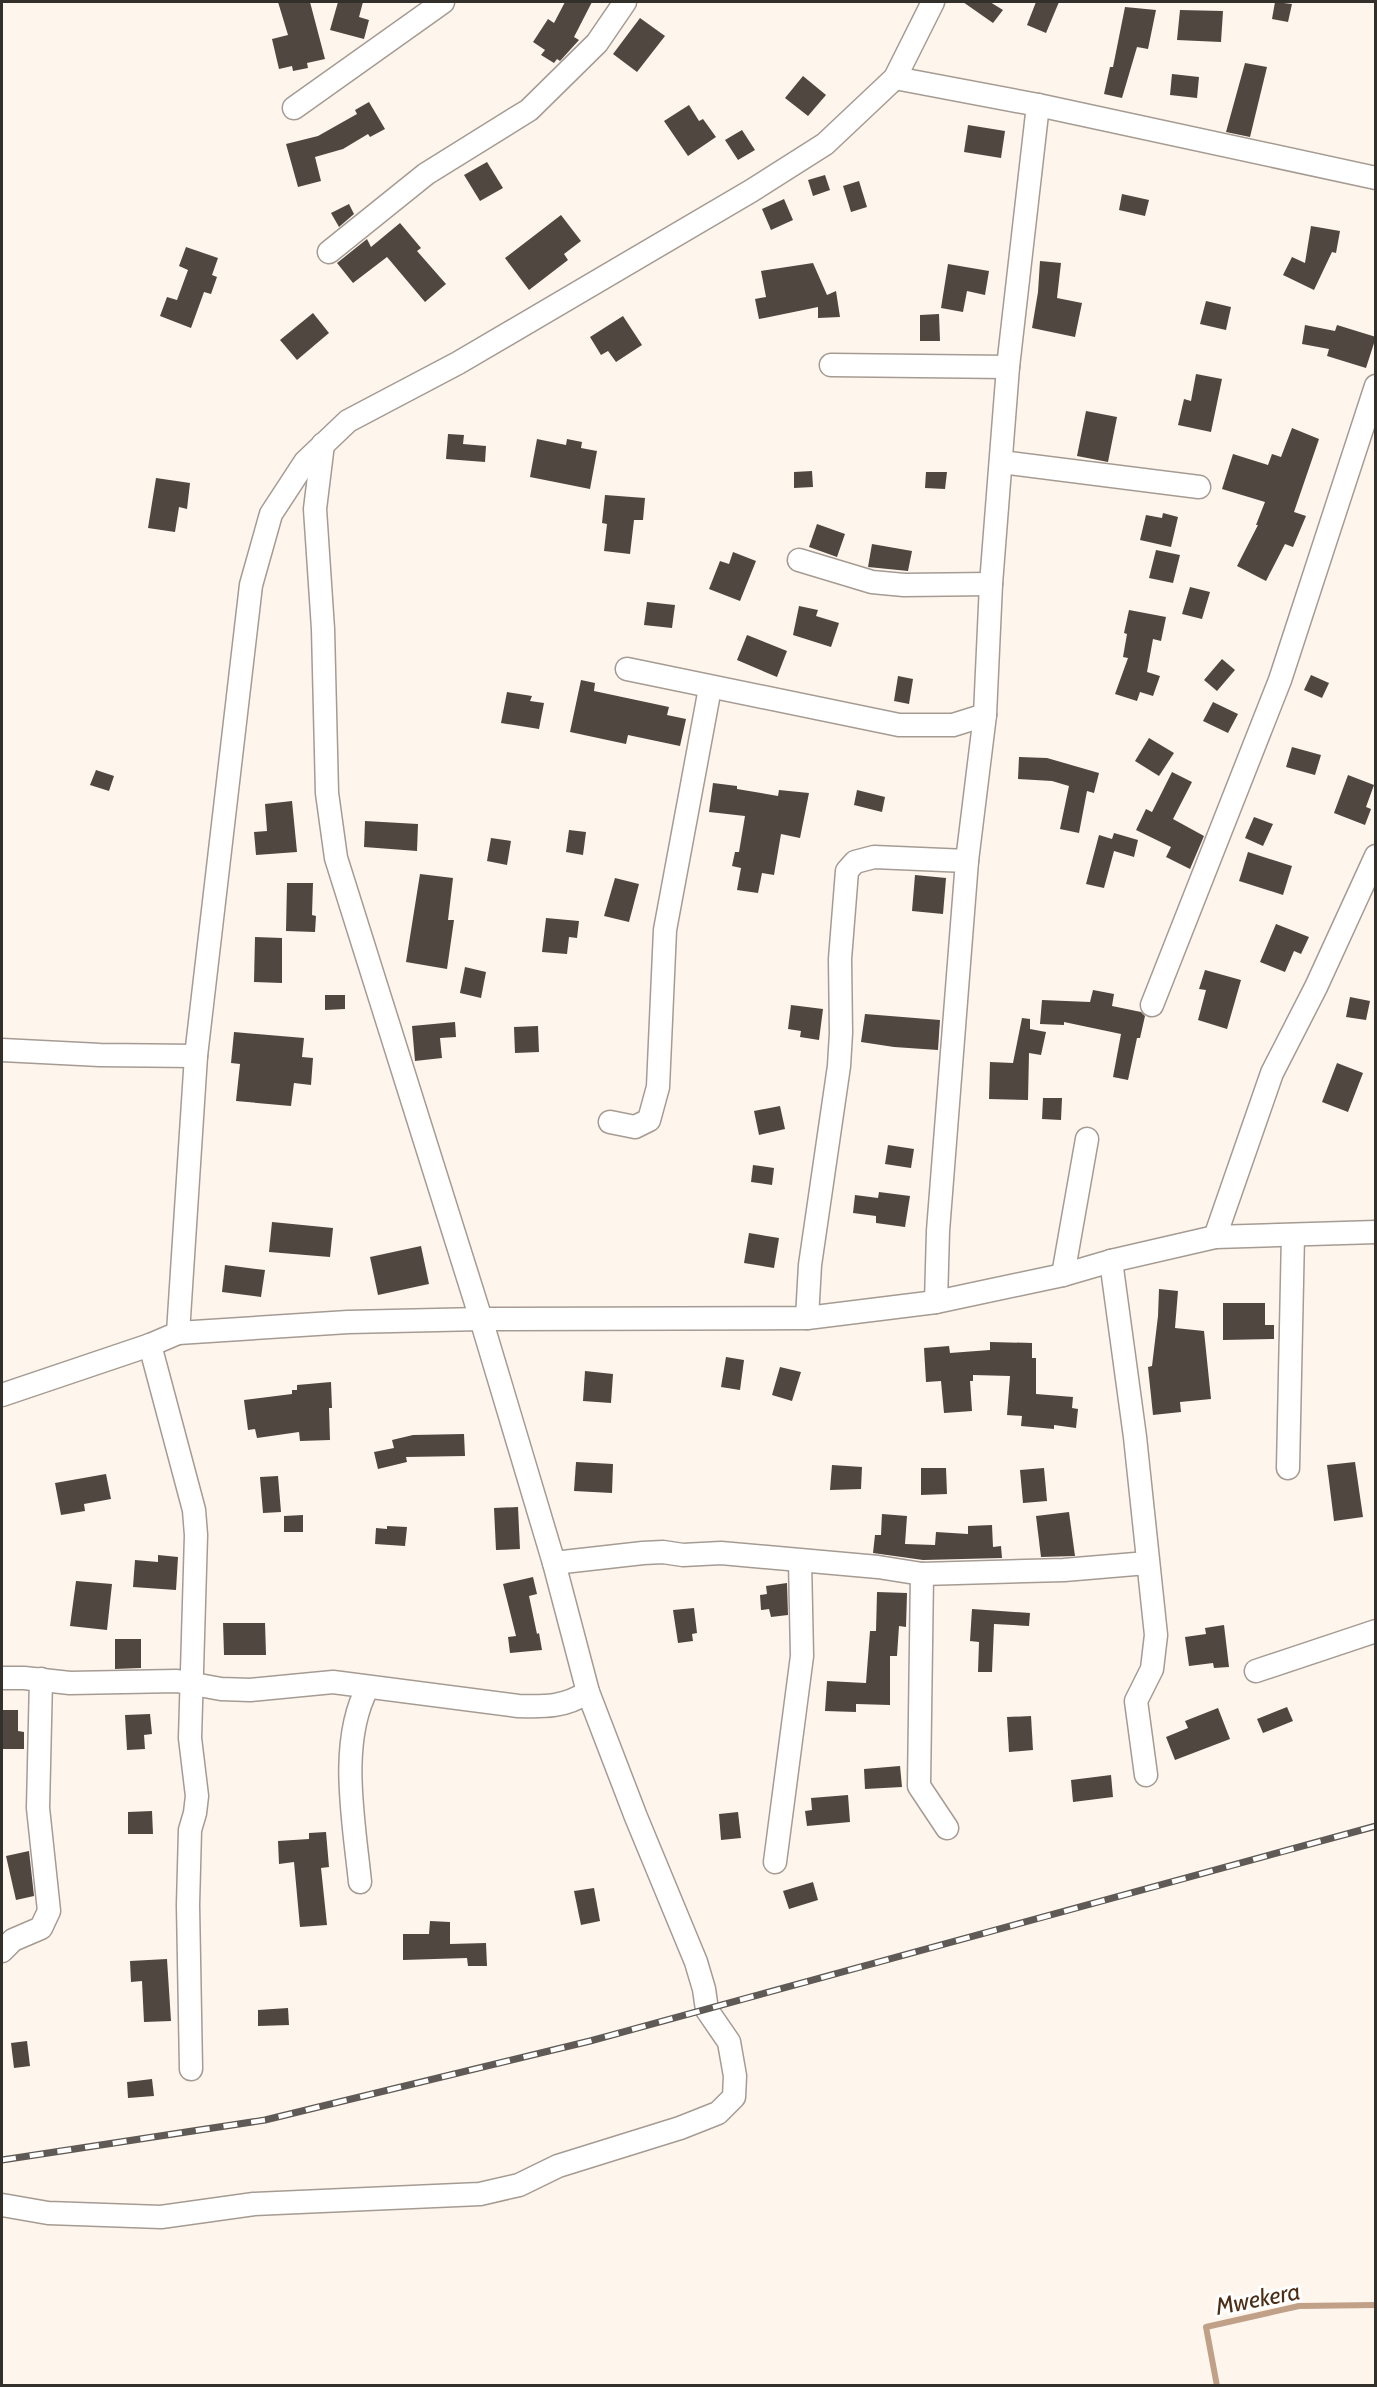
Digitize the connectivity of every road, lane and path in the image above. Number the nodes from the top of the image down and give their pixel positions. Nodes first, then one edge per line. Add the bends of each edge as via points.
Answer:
1 (443, 2) edge
2 (625, 2) edge
3 (933, 2) edge
4 (896, 78) junction
5 (1038, 105) junction
6 (294, 108) dead end
7 (1375, 177) edge
8 (329, 252) dead end
9 (831, 365) dead end
10 (1008, 367) junction
11 (1376, 386) edge
12 (323, 444) junction
13 (1000, 462) junction
14 (1199, 487) dead end
15 (799, 560) dead end
16 (991, 584) junction
17 (627, 669) dead end
18 (710, 688) junction
19 (985, 715) junction
20 (1376, 856) edge
21 (967, 861) junction
22 (1152, 1005) dead end
23 (2, 1050) edge
24 (196, 1056) junction
25 (610, 1122) dead end
26 (1087, 1139) dead end
27 (1376, 1232) edge
28 (1293, 1235) junction
29 (1215, 1238) junction
30 (1111, 1261) junction
31 (1063, 1275) junction
32 (936, 1302) junction
33 (807, 1318) junction
34 (481, 1319) junction
35 (178, 1334) junction
36 (150, 1345) junction
37 (2, 1395) edge
38 (1288, 1468) dead end
39 (800, 1561) junction
40 (554, 1563) junction
41 (1147, 1563) junction
42 (922, 1574) junction
43 (1376, 1631) edge
44 (1256, 1671) dead end
45 (2, 1678) edge
46 (41, 1679) junction
47 (193, 1684) junction
48 (368, 1687) junction
49 (588, 1692) junction
50 (1146, 1775) dead end
51 (947, 1828) dead end
52 (775, 1862) dead end
53 (360, 1882) dead end
54 (2, 1951) edge
55 (191, 2069) dead end
56 (2, 2205) edge

1 - 6 street
2 - 8 street via 597,43 529,110 426,174
3 - 4 street
4 - 5 street
4 - 12 street via 825,144 458,363 348,422
5 - 7 street
5 - 10 street
9 - 10 street
10 - 13 street
11 - 22 street via 1280,680
12 - 24 street via 305,462 271,514 251,585
12 - 34 street via 315,509 327,793 336,858
13 - 14 street
13 - 16 street
15 - 16 street via 872,582
16 - 19 street
17 - 18 street
18 - 19 street via 899,725 953,725
18 - 25 street via 664,930 657,1087 649,1120 635,1127
19 - 21 street
20 - 29 street via 1272,1073
21 - 32 street
21 - 33 street via 874,857 855,862 847,871 840,959 839,1066 810,1265
23 - 24 street
24 - 35 street
26 - 31 street
27 - 28 street
28 - 29 street
28 - 38 street
29 - 30 street
30 - 31 street
30 - 41 street
31 - 32 street
32 - 33 street
33 - 34 street
34 - 35 street via 348,1322
34 - 40 street
35 - 36 street
36 - 37 street
36 - 47 street via 194,1510
39 - 40 street via 663,1552
39 - 42 street
39 - 52 street via 802,1656
40 - 49 street
41 - 42 street
41 - 50 street via 1155,1635 1152,1669 1136,1701
42 - 51 street via 919,1786
43 - 44 street
45 - 46 street
46 - 47 street via 70,1683
46 - 54 street via 38,1808 49,1911 41,1928 13,1940
47 - 48 street via 250,1690 333,1682
47 - 55 street via 190,1738 197,1796 190,1830 188,1905
48 - 49 street via 545,1707 564,1705
48 - 53 street via 359,1709 351,1760
49 - 56 street via 696,1962 707,2010 729,2042 734,2097 718,2113 558,2166 519,2185 480,2194 254,2204 161,2217 48,2213

